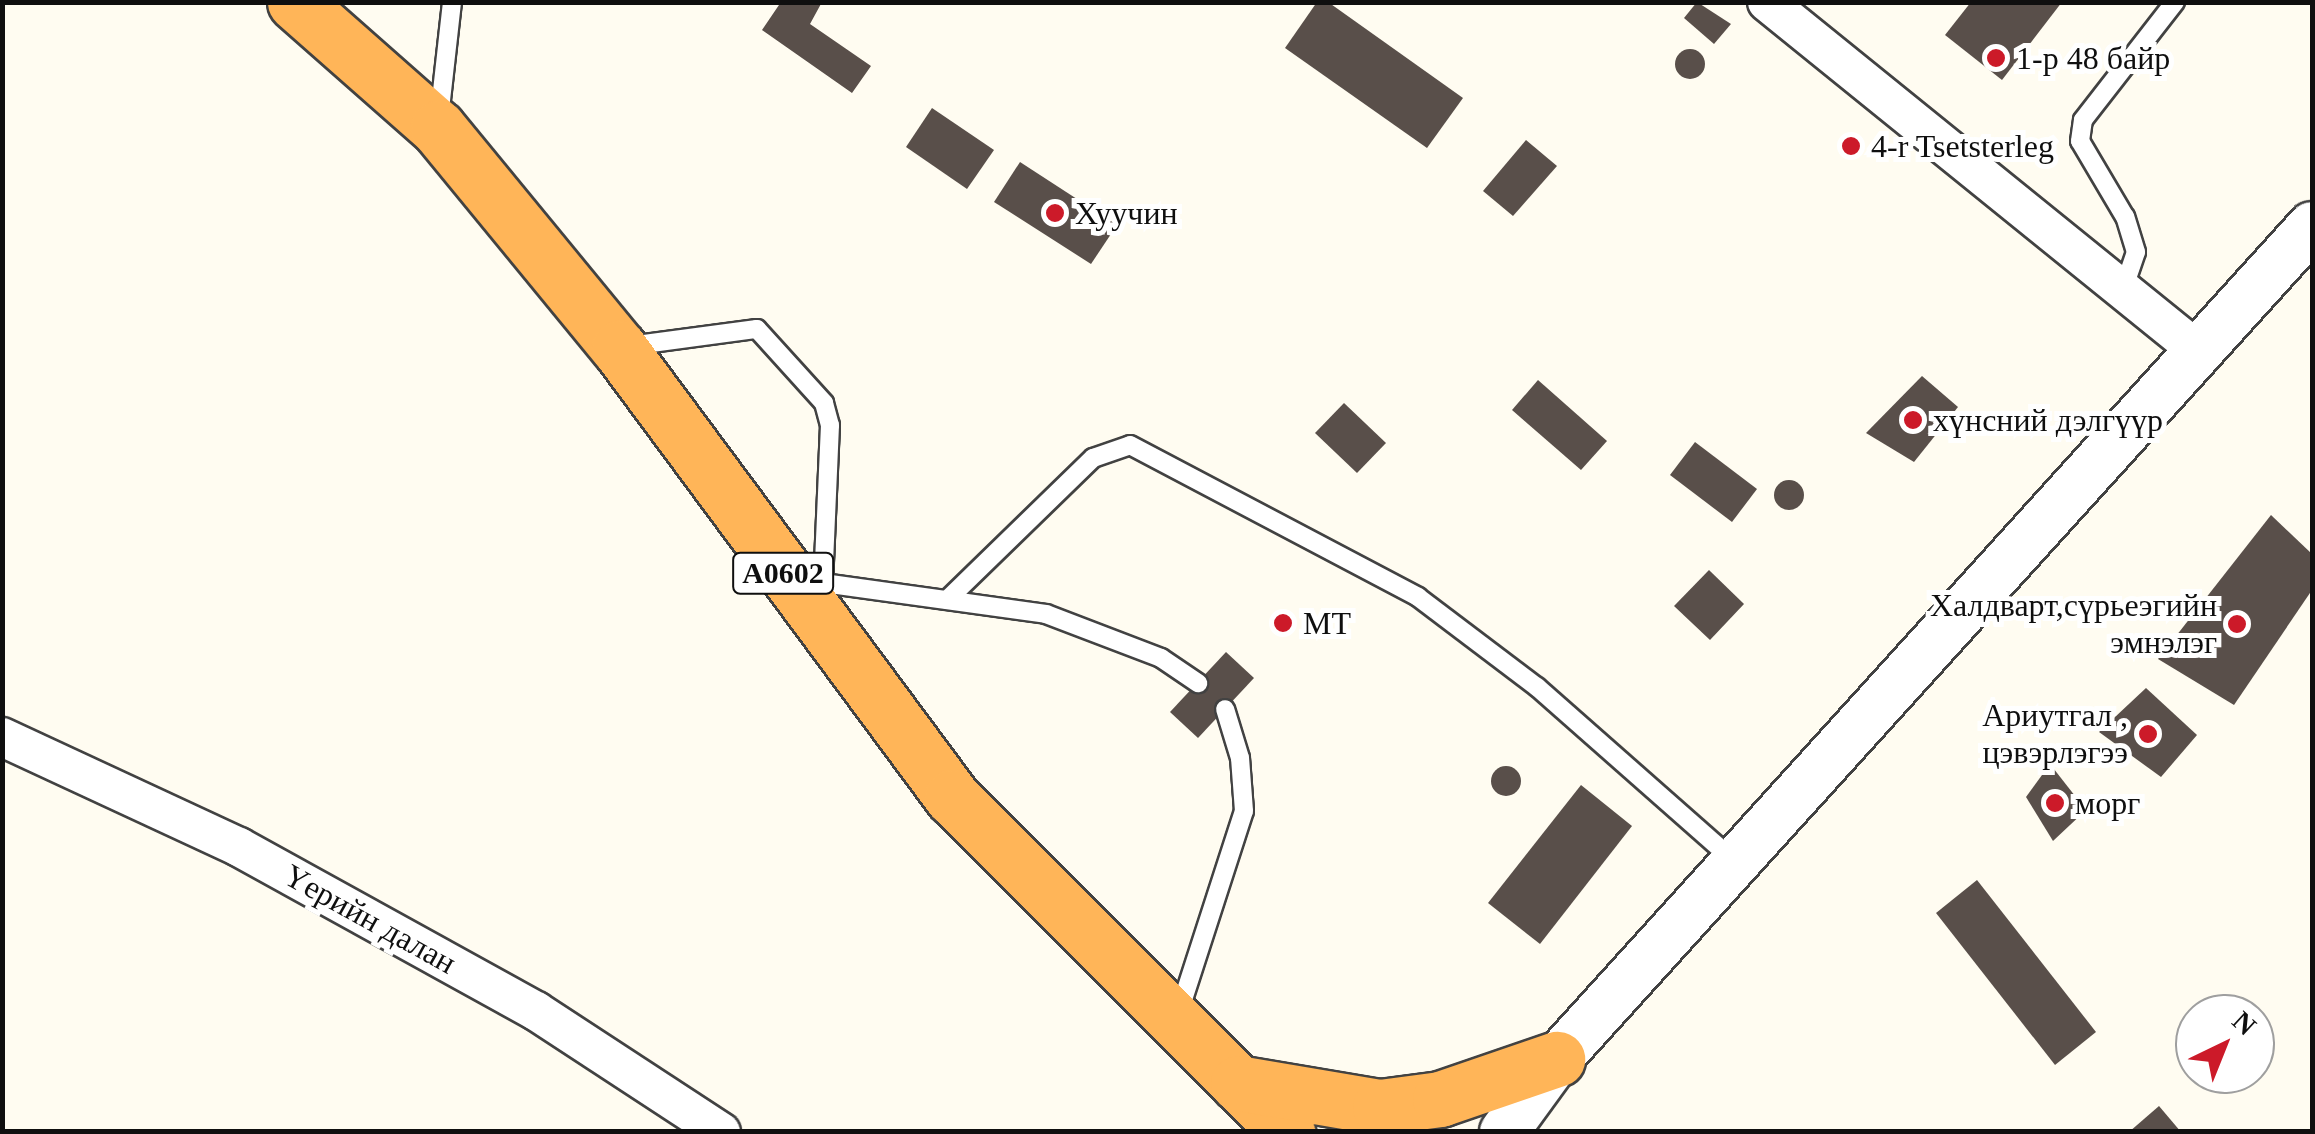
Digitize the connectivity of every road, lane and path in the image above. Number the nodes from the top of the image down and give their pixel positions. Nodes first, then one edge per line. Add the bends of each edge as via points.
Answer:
1 (295, 2) edge
2 (452, 2) edge
3 (1768, 2) edge
4 (2175, 2) edge
5 (438, 128) junction
6 (2312, 226) edge
7 (2123, 290) junction
8 (619, 348) junction
9 (2202, 354) junction
10 (814, 592) junction
11 (947, 600) junction
12 (1198, 682) dead end
13 (1225, 709) dead end
14 (2, 737) edge
15 (1736, 862) junction
16 (1176, 1022) junction
17 (1557, 1059) junction
18 (1238, 1084) junction
19 (721, 1132) edge
20 (1287, 1132) edge
21 (1504, 1132) edge

1 - 5 highway, A0602
2 - 5 lane
3 - 7 street
4 - 7 lane via 2083,120 2080,141 2125,218 2136,252
5 - 8 highway, A0602
6 - 9 street
7 - 9 street
8 - 10 highway, A0602
8 - 10 lane via 757,329 813,390 830,425
9 - 15 street
10 - 11 lane
10 - 16 highway, A0602 via 952,796
11 - 12 lane via 1046,614 1161,658
11 - 15 lane via 1093,458 1130,445 1418,597 1536,687
13 - 16 lane via 1240,758 1244,811
14 - 19 street, Үерийн далан via 256,856 536,1011
15 - 17 street
16 - 18 highway, A0602
17 - 18 highway via 1440,1099 1380,1106
17 - 21 street
18 - 20 highway, A0602

